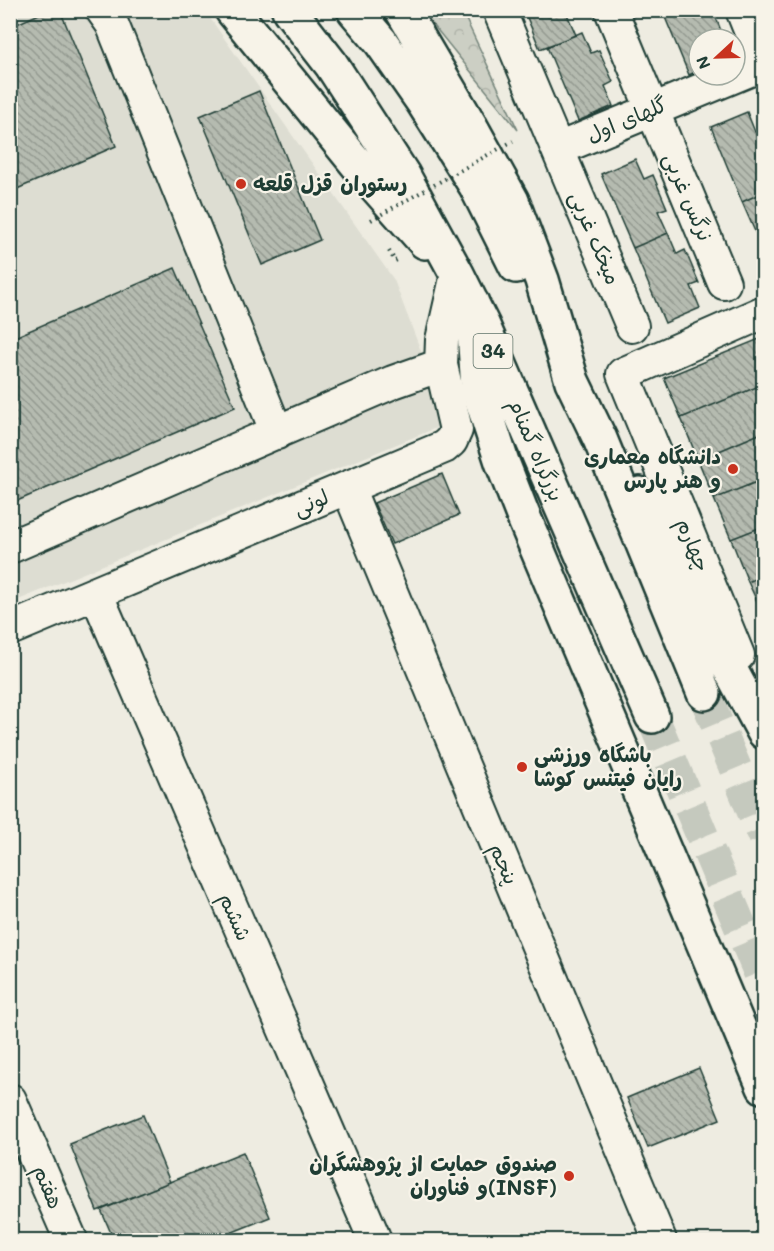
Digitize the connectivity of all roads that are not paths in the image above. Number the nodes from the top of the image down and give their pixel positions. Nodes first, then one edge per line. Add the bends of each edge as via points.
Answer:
1 (102, 10) edge
2 (232, 10) edge
3 (289, 10) edge
4 (354, 10) edge
5 (402, 10) edge
6 (499, 10) edge
7 (611, 10) edge
8 (742, 10) edge
9 (763, 64) edge
10 (652, 110) junction
11 (558, 149) junction
12 (724, 284) dead end
13 (465, 288) junction
14 (764, 312) edge
15 (632, 326) dead end
16 (441, 365) junction
17 (572, 381) junction
18 (393, 382) junction
19 (456, 430) junction
20 (277, 433) junction
21 (600, 439) junction
22 (348, 488) junction
23 (10, 547) edge
24 (96, 593) junction
25 (10, 629) edge
26 (704, 693) tunnel mouth
27 (652, 716) tunnel mouth
28 (764, 717) edge
29 (764, 732) edge
30 (764, 1087) edge
31 (10, 1100) edge
32 (71, 1240) edge
33 (375, 1240) edge
34 (660, 1240) edge

1 - 20 street via 112,24
2 - 13 highway via 370,180
3 - 13 highway, بزرگراه گمنام / 34 via 331,64 403,175
4 - 17 highway via 423,102 476,186
5 - 17 highway via 512,201 542,280
6 - 11 street, میخک غربی
7 - 10 street, نرگس غربی
8 - 9 street
9 - 10 street, گلهای اول
10 - 11 street, گلهای اول
10 - 12 street, نرگس غربی
11 - 15 street, میخک غربی
13 - 16 street via 442,340
13 - 27 highway, بزرگراه گمنام / 34
13 - 30 highway via 478,387 502,462
14 - 28 street, چهارم via 623,374
16 - 18 street
16 - 19 street
17 - 21 highway
18 - 19 street via 422,378 435,381
18 - 20 street
19 - 22 street, لونی via 444,447
20 - 23 street
21 - 26 highway
21 - 29 highway via 654,514
22 - 24 street, لونی
22 - 34 street, پنجم
24 - 25 street, لونی
24 - 33 street, ششم
31 - 32 street, هفتم

